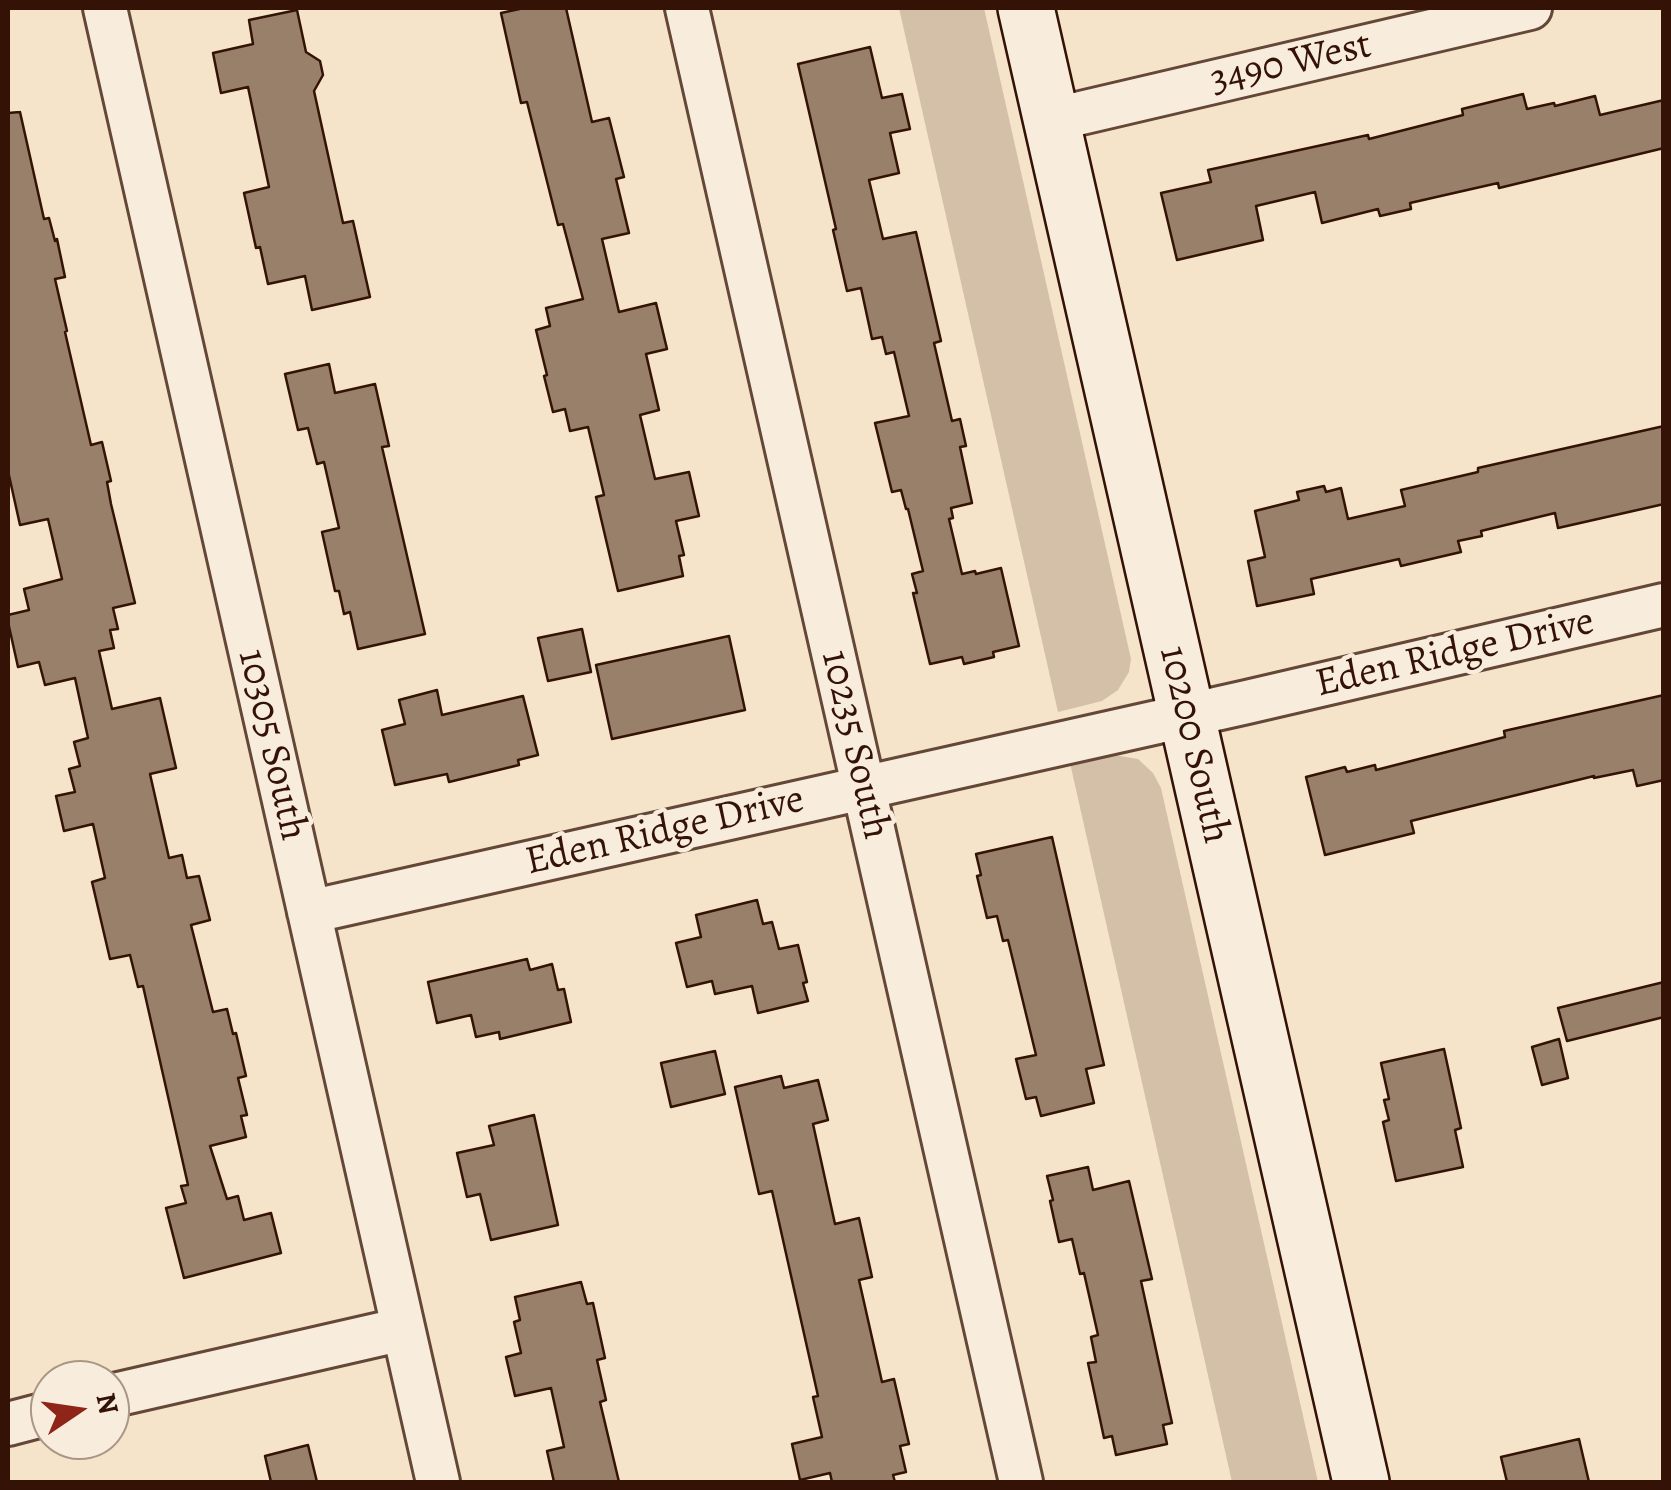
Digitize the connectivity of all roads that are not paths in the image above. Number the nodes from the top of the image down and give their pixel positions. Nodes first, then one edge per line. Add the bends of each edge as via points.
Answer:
1 (105, 8) edge
2 (687, 8) edge
3 (1026, 8) edge
4 (1530, 8) edge
5 (1052, 120) junction
6 (1664, 605) edge
7 (1187, 716) junction
8 (864, 788) junction
9 (309, 912) junction
10 (403, 1329) junction
11 (130, 1391) edge
12 (438, 1482) edge
13 (1020, 1482) edge
14 (1361, 1482) edge

1 - 9 street, 10305 South
2 - 8 street, 10235 South
3 - 5 street, 10200 South
4 - 5 street, 3490 West
5 - 7 street, 10200 South
6 - 7 street, Eden Ridge Drive
7 - 8 street, Eden Ridge Drive
7 - 14 street, 10200 South
8 - 9 street, Eden Ridge Drive
8 - 13 street, 10235 South
9 - 10 street, 10305 South
10 - 11 street
10 - 12 street, 10305 South

